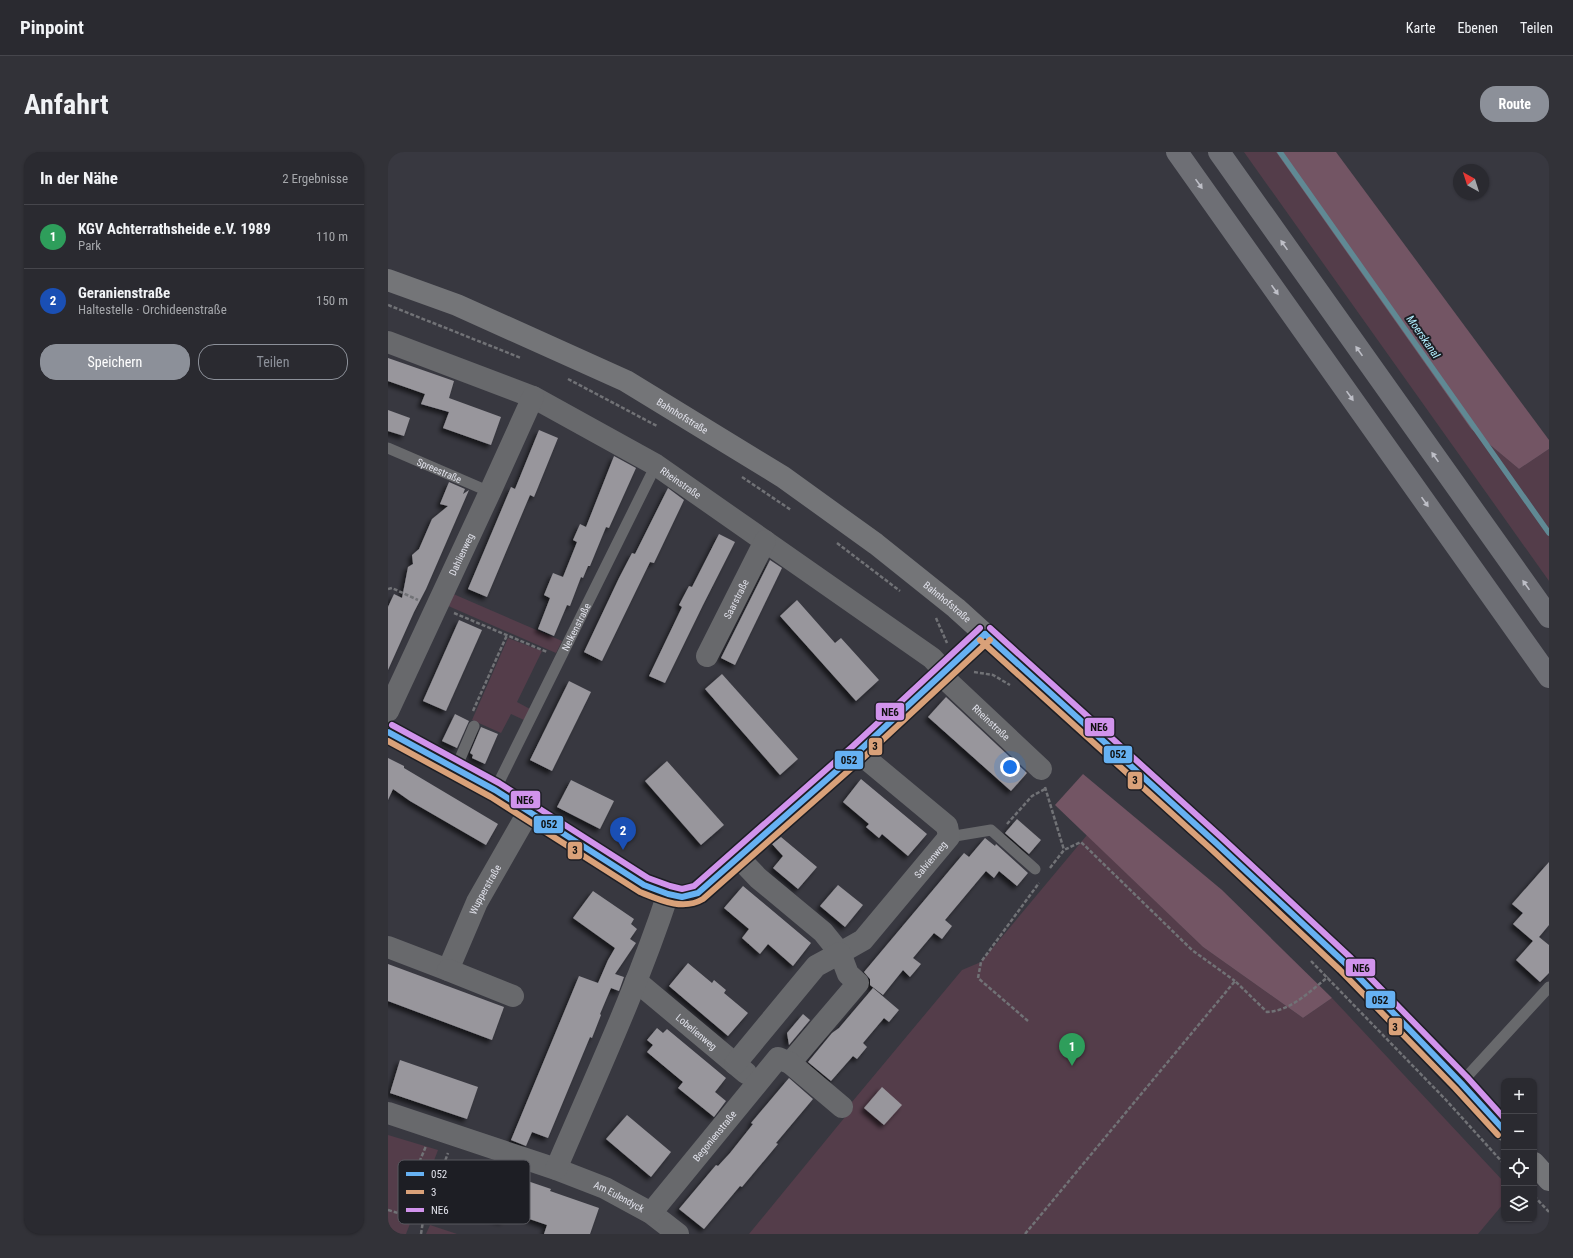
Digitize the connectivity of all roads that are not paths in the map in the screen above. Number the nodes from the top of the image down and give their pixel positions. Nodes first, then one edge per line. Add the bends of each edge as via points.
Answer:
1 (1177, 152) edge
2 (1219, 152) edge
3 (388, 280) edge
4 (388, 342) edge
5 (533, 397) junction
6 (388, 448) edge
7 (656, 464) junction
8 (490, 492) junction
9 (765, 541) junction
10 (1549, 617) edge
11 (985, 634) junction
12 (707, 656) dead end
13 (943, 673) junction
14 (1549, 677) edge
15 (388, 711) edge
16 (474, 726) road end
17 (388, 732) edge
18 (858, 752) junction
19 (456, 768) junction
20 (1041, 768) road end
21 (495, 790) junction
22 (529, 811) junction
23 (949, 838) junction
24 (738, 857) junction
25 (1035, 869) dead end
26 (668, 894) junction
27 (388, 947) edge
28 (840, 953) junction
29 (448, 970) junction
30 (636, 981) junction
31 (1549, 987) edge
32 (513, 996) dead end
33 (756, 1039) junction
34 (784, 1060) junction
35 (735, 1064) junction
36 (757, 1083) junction
37 (1461, 1083) junction
38 (842, 1107) dead end
39 (388, 1113) edge
40 (1501, 1127) edge
41 (529, 1160) edge
42 (530, 1160) edge
43 (1537, 1166) edge
44 (556, 1169) junction
45 (1549, 1180) edge
46 (651, 1213) junction
47 (678, 1234) edge

1 -> 14 highway
10 -> 2 highway
3 - 11 main road, Bahnhofstraße via 458,305 626,381 783,477 876,544
4 - 5 street, Rheinstraße
5 - 7 street, Rheinstraße
5 - 8 street, Dahlienweg
6 - 8 lane, Spreestraße
7 - 9 street, Rheinstraße
7 - 21 lane, Nelkenstraße
8 - 15 street, Dahlienweg
9 - 12 street, Saarstraße
9 - 13 street, Rheinstraße via 932,658
11 - 13 street
11 - 37 main road, Bahnhofstraße via 1346,964
13 - 18 street
13 - 20 street, Rheinstraße
16 - 19 lane
17 - 19 street
18 - 23 street, Salvienweg via 947,826
18 - 24 street
19 - 21 street
21 - 22 street
22 - 26 street via 644,885
22 - 29 street, Wupperstraße via 477,902
23 - 25 lane via 991,830
23 - 28 street, Salvienweg via 863,940
24 - 26 street via 698,893 682,897
24 - 28 street via 758,878 824,932
26 - 30 street
27 - 29 street
28 - 33 street, Salvienweg via 816,966
28 - 34 street via 848,974 858,983
29 - 32 street
30 - 35 street, Lobelienweg
30 - 44 street
31 - 37 lane
33 - 34 street
33 - 35 street, Salvienweg
34 - 36 street, Begonienstraße
34 - 38 street
35 - 36 street, Lobelienweg
36 - 46 street, Begonienstraße
37 - 40 main road, Bahnhofstraße
39 - 41 street
42 - 44 street
43 - 45 main road
44 - 46 street, Am Eulendyck via 605,1188
46 - 47 street, Am Eulendyck

